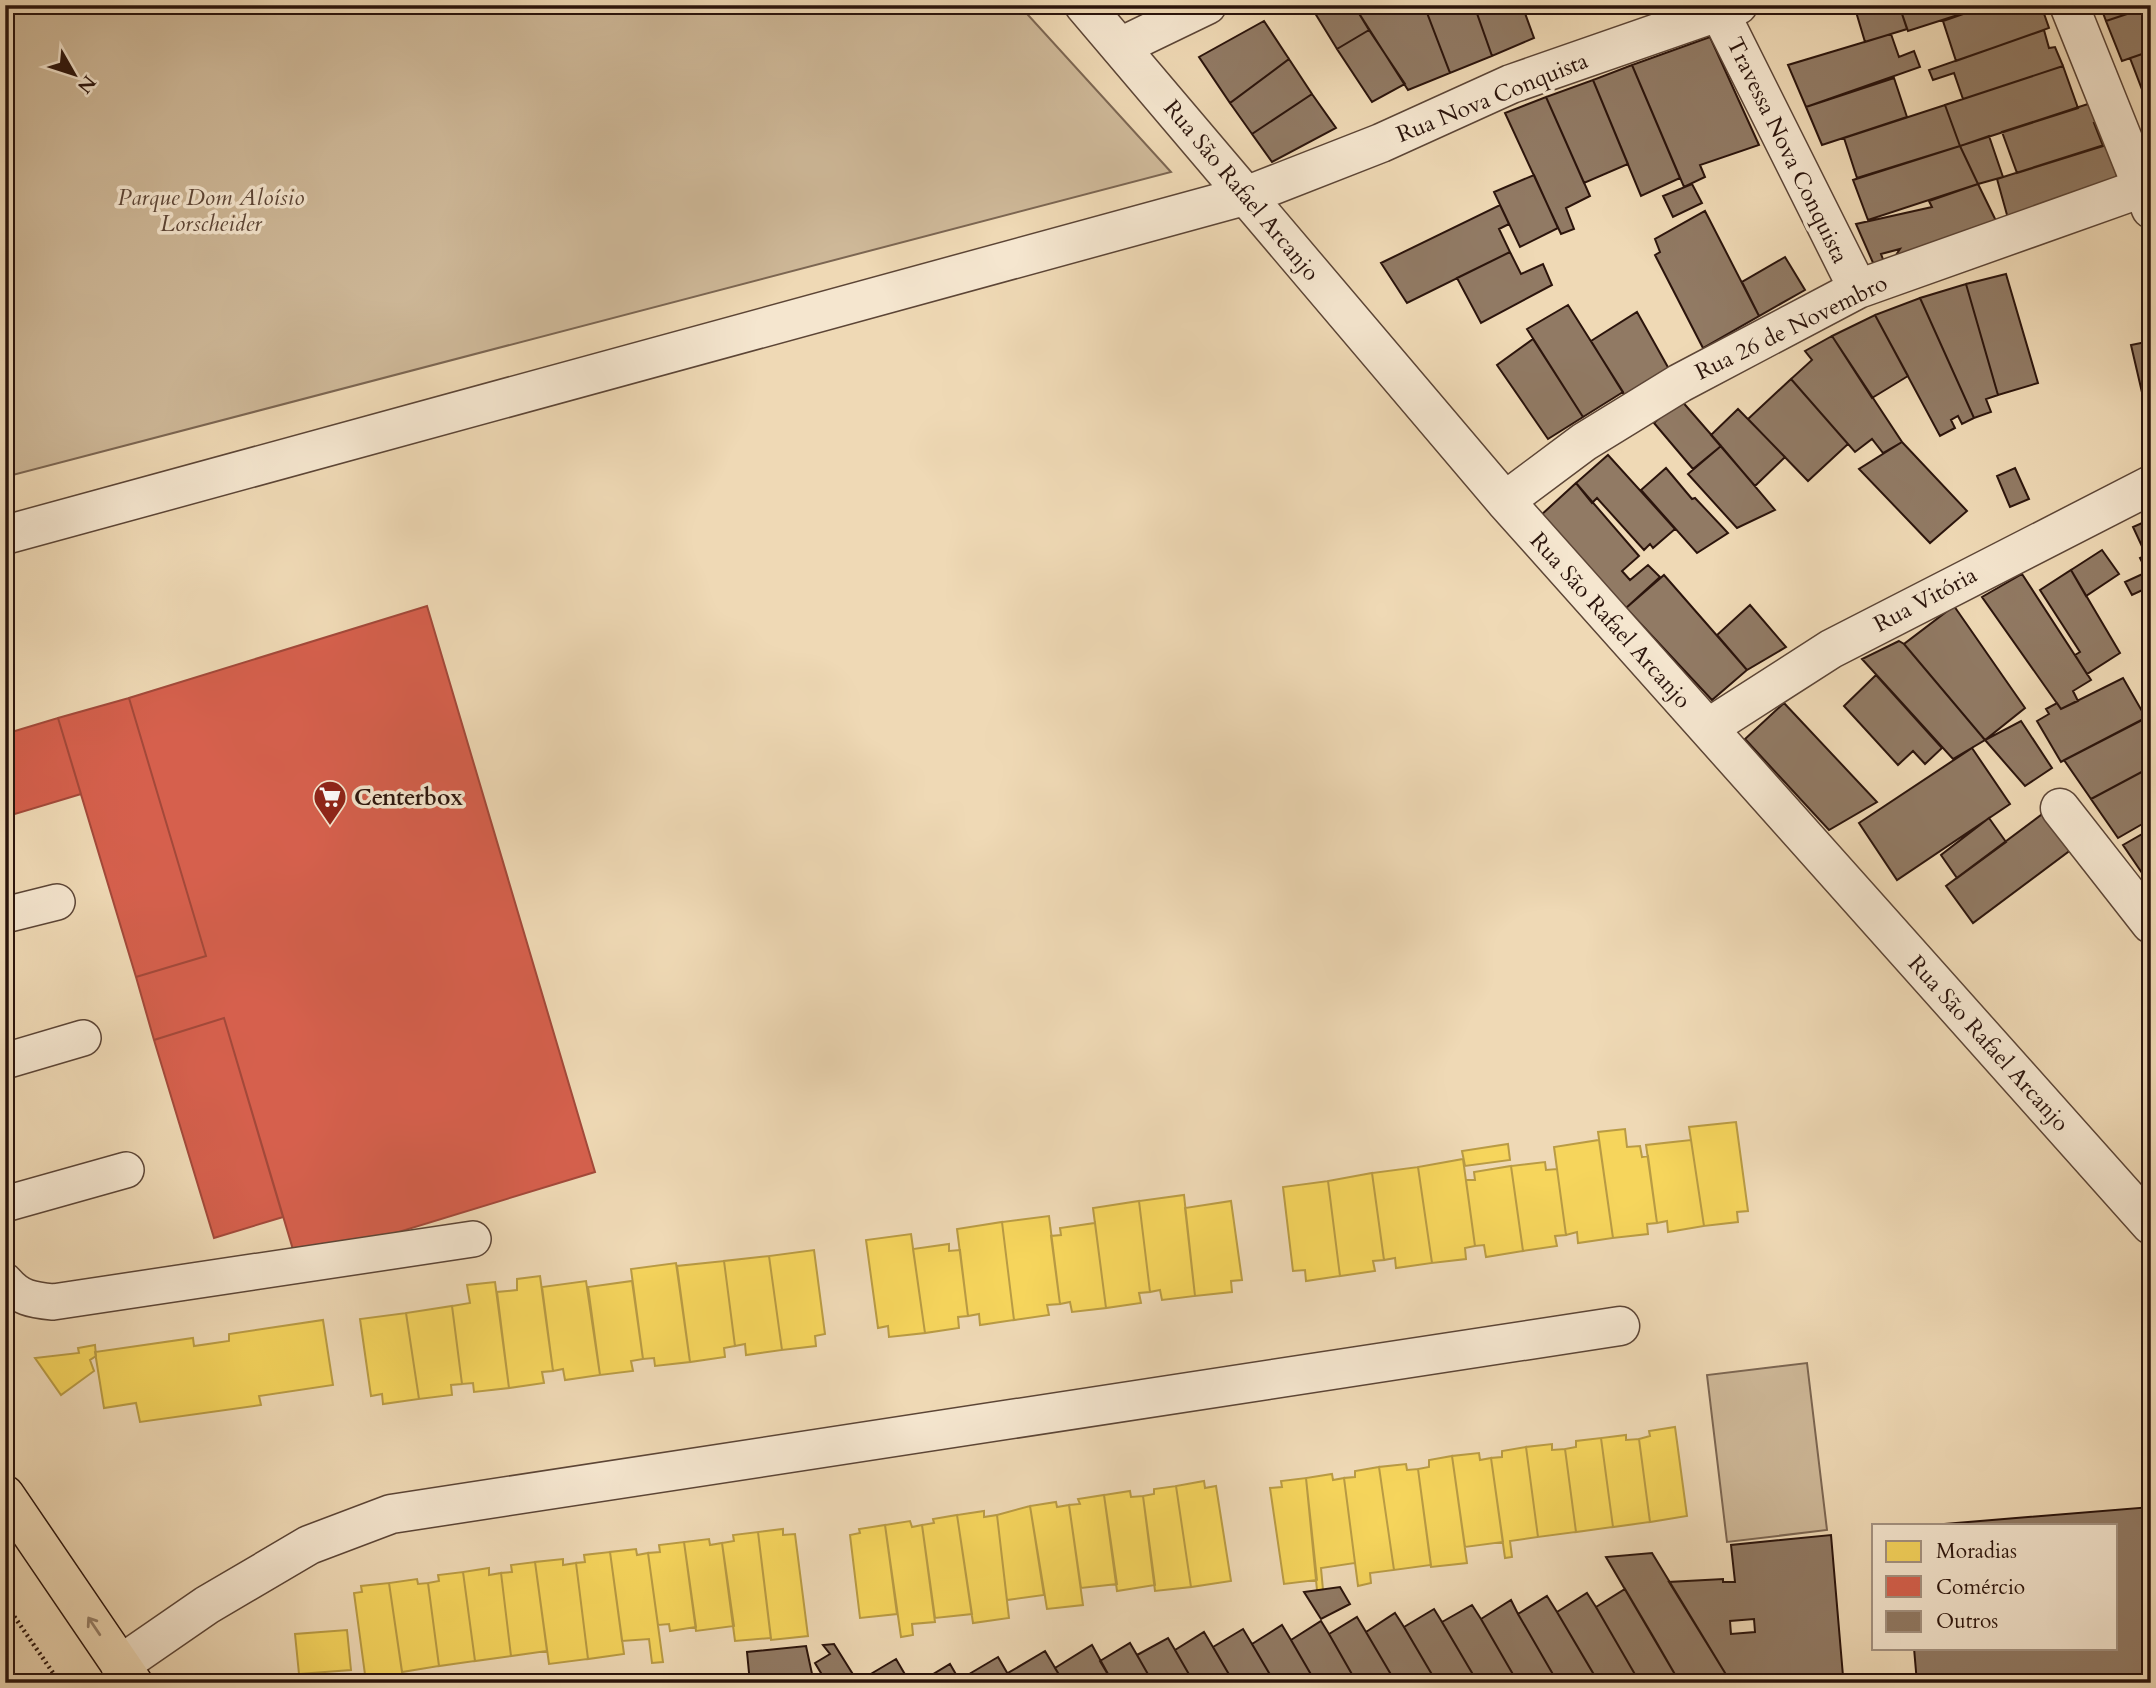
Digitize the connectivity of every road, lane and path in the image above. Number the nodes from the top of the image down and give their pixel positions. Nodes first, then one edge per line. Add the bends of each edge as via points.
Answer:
1 (1084, 5) edge
2 (1207, 5) edge
3 (2068, 5) edge
4 (1729, 8) edge
5 (1120, 47) junction
6 (1248, 195) junction
7 (2146, 199) edge
8 (1858, 289) junction
9 (2151, 485) edge
10 (1505, 501) junction
11 (5, 535) edge
12 (1708, 728) junction
13 (2060, 808) dead end
14 (57, 902) dead end
15 (5, 915) edge
16 (2151, 925) edge
17 (83, 1038) dead end
18 (5, 1061) edge
19 (126, 1170) dead end
20 (5, 1205) edge
21 (2151, 1225) edge
22 (472, 1238) dead end
23 (5, 1281) edge
24 (1620, 1326) dead end
25 (5, 1496) edge
26 (5, 1603) edge
27 (126, 1674) edge
28 (60, 1683) edge

1 - 5 street, Rua São Rafael Arcanjo
2 - 5 street
3 - 7 street
4 - 6 street, Rua Nova Conquista via 1511,84 1381,143
4 - 8 street, Travessa Nova Conquista
5 - 6 street, Rua São Rafael Arcanjo
6 - 10 street, Rua São Rafael Arcanjo
6 - 11 street, Rua Nova Conquista
7 - 8 street, Rua 26 de Novembro
8 - 10 street, Rua 26 de Novembro via 1680,383 1584,442
9 - 12 street, Rua Vitória via 1831,649
10 - 12 street, Rua São Rafael Arcanjo
12 - 21 street, Rua São Rafael Arcanjo
13 - 16 street
14 - 15 lane
17 - 18 lane
19 - 20 lane
22 - 23 lane via 53,1301 29,1300
24 - 27 street via 390,1514 309,1545 207,1605
27 -> 25 main road
26 - 28 path

